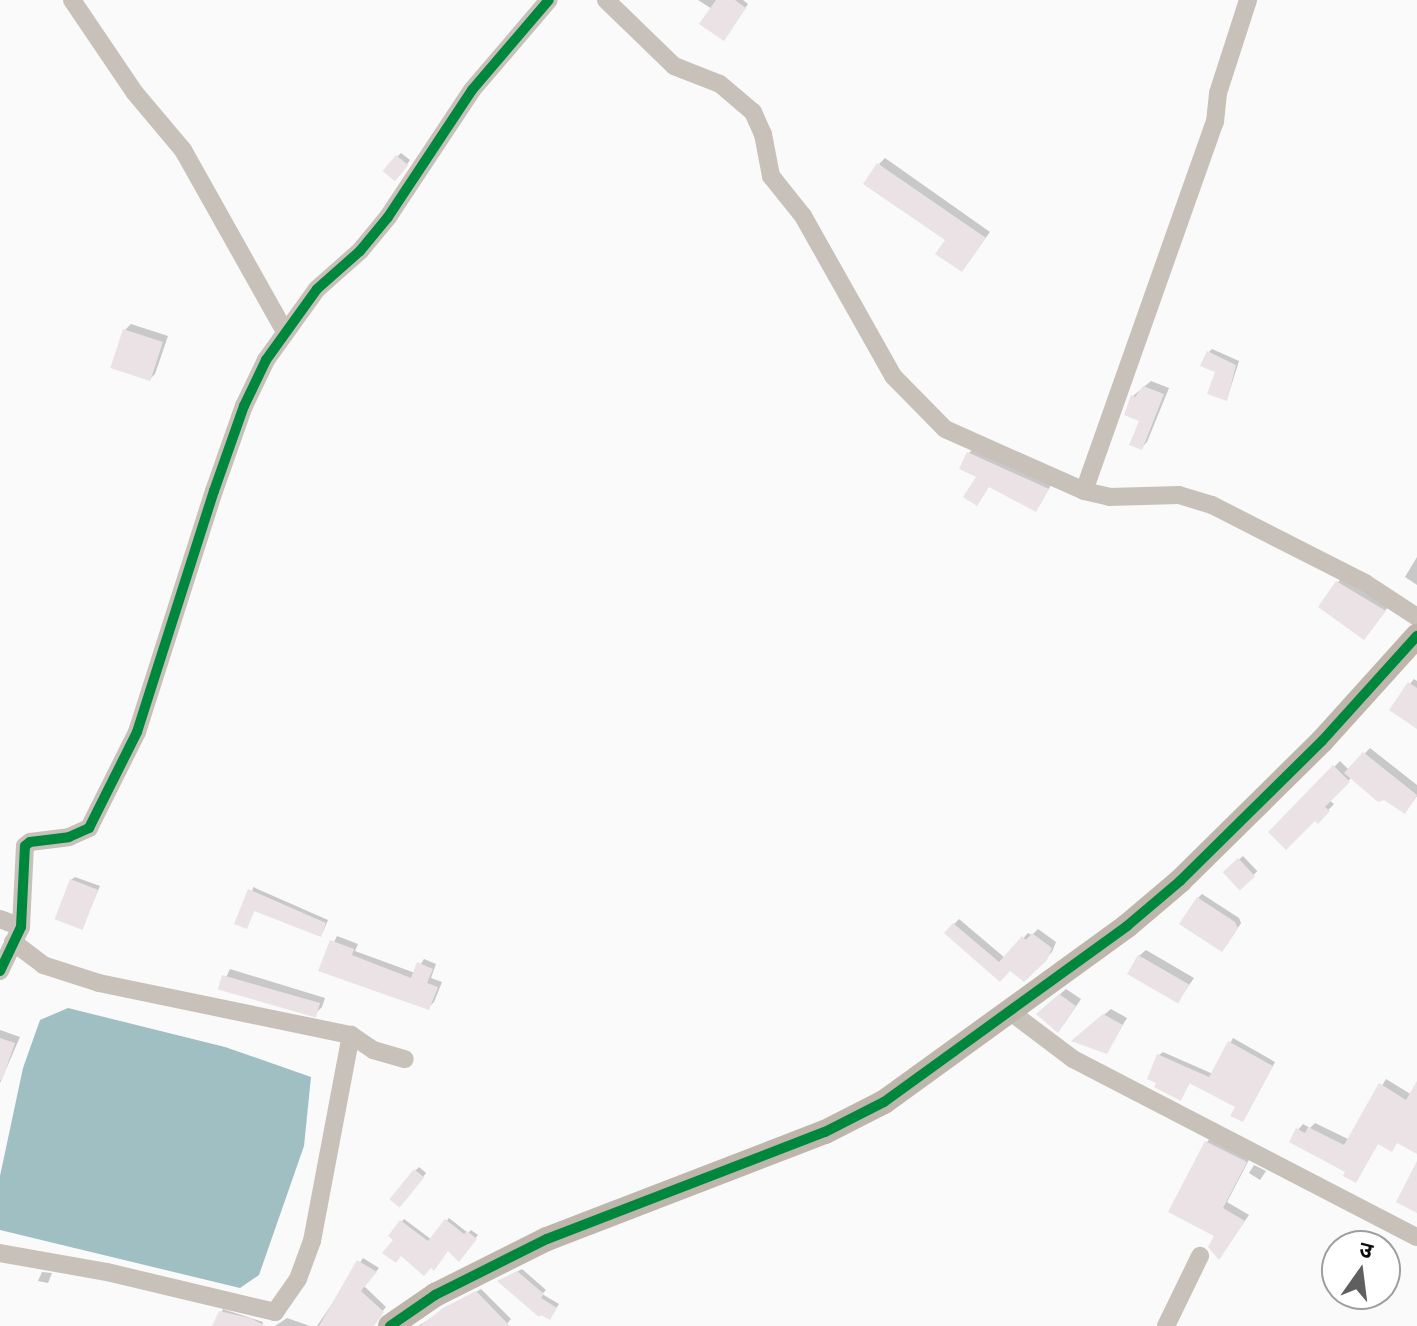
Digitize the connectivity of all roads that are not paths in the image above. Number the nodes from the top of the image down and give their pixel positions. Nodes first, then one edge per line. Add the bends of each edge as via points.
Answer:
1 (72, 0) edge
2 (549, 0) edge
3 (606, 0) edge
4 (1248, 0) edge
5 (284, 330) junction
6 (1084, 491) junction
7 (1417, 617) edge
8 (1417, 636) edge
9 (0, 919) edge
10 (17, 935) junction
11 (0, 971) edge
12 (1008, 1010) junction
13 (351, 1035) junction
14 (405, 1059) dead end
15 (1417, 1237) edge
16 (0, 1253) edge
17 (1200, 1256) dead end
18 (390, 1326) edge
19 (1166, 1326) edge

1 - 5 street via 135,93 183,150
2 - 5 street via 472,90 388,217
3 - 6 street via 674,66 720,84 753,112 771,176 803,216 893,376 929,414 964,439
4 - 6 street via 1218,93 1215,122
5 - 10 street via 244,406 146,706 95,820 82,833 25,846
6 - 7 street via 1109,497 1194,498 1262,528
8 - 12 street via 1322,741 1180,881 1127,926
9 - 10 street
10 - 11 street
10 - 13 street via 43,965 99,983
12 - 15 street via 1073,1059
12 - 18 street via 867,1112 547,1239 435,1295
13 - 14 street via 373,1050
13 - 16 street via 312,1241 298,1279 275,1312
17 - 19 street

